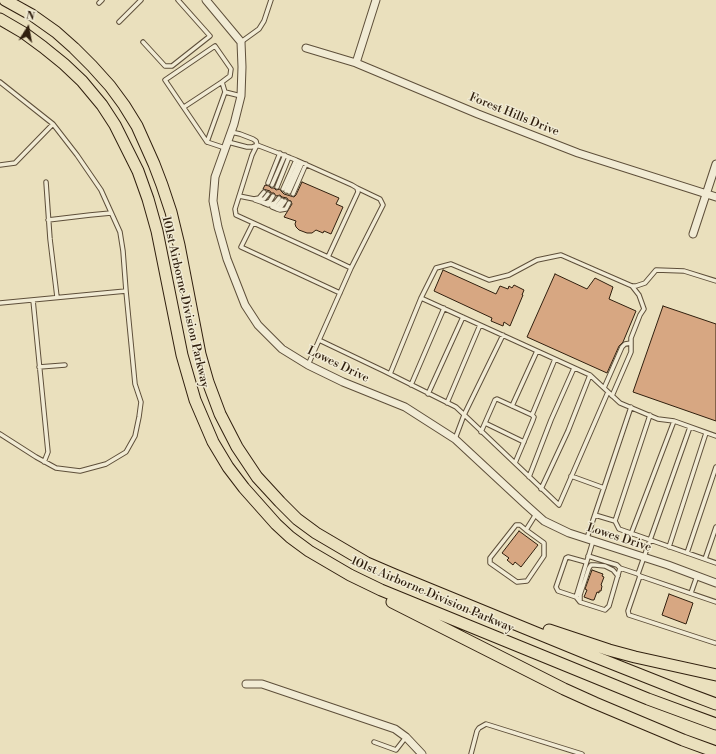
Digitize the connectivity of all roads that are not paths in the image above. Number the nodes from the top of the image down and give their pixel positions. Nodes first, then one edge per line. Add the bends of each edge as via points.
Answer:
1 (5, 0) edge
2 (141, 0) edge
3 (178, 0) edge
4 (206, 0) edge
5 (271, 0) edge
6 (376, 0) edge
7 (0, 19) edge
8 (119, 22) dead end
9 (143, 42) dead end
10 (241, 42) junction
11 (306, 48) dead end
12 (356, 63) junction
13 (0, 82) edge
14 (222, 82) junction
15 (225, 92) junction
16 (241, 96) junction
17 (184, 107) junction
18 (53, 124) junction
19 (231, 132) junction
20 (207, 142) junction
21 (226, 145) junction
22 (257, 145) junction
23 (280, 153) junction
24 (287, 156) junction
25 (301, 162) junction
26 (716, 164) edge
27 (0, 165) edge
28 (46, 182) dead end
29 (268, 183) dead end
30 (272, 185) dead end
31 (277, 187) dead end
32 (357, 188) junction
33 (266, 193) dead end
34 (706, 193) junction
35 (239, 196) junction
36 (273, 196) dead end
37 (716, 196) edge
38 (254, 199) junction
39 (261, 202) junction
40 (270, 206) junction
41 (111, 213) junction
42 (48, 220) junction
43 (253, 223) junction
44 (693, 234) dead end
45 (328, 257) junction
46 (351, 268) junction
47 (716, 281) edge
48 (632, 286) junction
49 (126, 292) junction
50 (340, 293) junction
51 (56, 297) junction
52 (421, 298) junction
53 (33, 300) junction
54 (0, 303) edge
55 (444, 308) junction
56 (462, 317) junction
57 (480, 325) junction
58 (503, 335) junction
59 (319, 340) junction
60 (631, 341) junction
61 (537, 351) junction
62 (555, 359) junction
63 (65, 365) dead end
64 (308, 365) junction
65 (39, 367) junction
66 (574, 368) junction
67 (390, 374) junction
68 (590, 375) junction
69 (412, 385) junction
70 (604, 388) junction
71 (608, 392) junction
72 (428, 394) junction
73 (612, 396) junction
74 (447, 403) junction
75 (512, 406) junction
76 (630, 407) junction
77 (464, 415) junction
78 (532, 415) junction
79 (650, 415) junction
80 (674, 422) junction
81 (485, 423) junction
82 (690, 427) junction
83 (482, 432) junction
84 (706, 433) junction
85 (0, 434) edge
86 (716, 436) edge
87 (455, 439) junction
88 (524, 442) junction
89 (44, 462) junction
90 (515, 464) junction
91 (716, 467) edge
92 (571, 476) junction
93 (529, 477) junction
94 (604, 488) junction
95 (541, 489) junction
96 (536, 514) junction
97 (595, 515) junction
98 (615, 521) junction
99 (716, 527) edge
100 (526, 530) junction
101 (631, 534) junction
102 (590, 540) junction
103 (650, 540) junction
104 (668, 547) junction
105 (687, 553) junction
106 (588, 556) junction
107 (644, 557) junction
108 (705, 559) junction
109 (586, 562) junction
110 (716, 563) edge
111 (620, 568) junction
112 (350, 575) junction
113 (639, 575) junction
114 (618, 576) junction
115 (697, 576) junction
116 (716, 583) edge
117 (427, 588) junction
118 (691, 593) junction
119 (576, 597) junction
120 (580, 602) junction
121 (716, 602) edge
122 (716, 642) edge
123 (716, 676) edge
124 (246, 684) dead end
125 (716, 704) edge
126 (716, 724) edge
127 (406, 737) junction
128 (682, 740) junction
129 (374, 742) dead end
130 (396, 752) edge
131 (716, 752) edge
132 (422, 754) edge
133 (471, 754) edge
134 (582, 754) edge
135 (709, 754) edge

1 - 117 highway, 101st Airborne Division Parkway via 32,15 74,48 110,86 137,126 171,212 208,382 220,414 237,447 257,477 297,519 316,533 367,563
2 - 8 lane
3 - 9 lane via 210,36 172,66 165,66
4 - 10 street
5 - 10 lane via 260,29
6 - 12 street
7 - 112 highway, 101st Airborne Division Parkway via 43,46 82,81 102,105 128,148 157,231 188,379 204,422 228,467 259,506 290,537
10 - 16 street, Lowes Drive
11 - 12 street, Forest Hills Drive
12 - 34 street, Forest Hills Drive via 578,153
13 - 18 lane
14 - 15 lane
14 - 17 lane
14 - 17 lane via 230,76 231,69 216,46 165,80
15 - 16 lane
15 - 20 lane
16 - 19 street, Lowes Drive
17 - 20 lane
18 - 27 lane via 15,163
18 - 41 lane via 101,190
19 - 21 street, Lowes Drive
19 - 22 lane via 253,138
20 - 21 lane
21 - 22 lane
21 - 64 street, Lowes Drive via 215,177 213,201 227,259 245,305 258,325 282,349
22 - 23 lane
22 - 35 lane
23 - 24 lane
23 - 29 lane
24 - 25 lane
24 - 30 lane
24 - 31 lane
25 - 25 lane via 288,192
25 - 32 lane
26 - 34 street
28 - 42 lane
32 - 45 lane via 358,192
32 - 46 lane via 380,199 383,205
33 - 38 lane
34 - 37 street, Forest Hills Drive
34 - 44 street
35 - 38 lane
35 - 43 lane via 236,215
36 - 39 lane via 270,201
38 - 39 lane
39 - 40 lane
40 - 40 lane via 275,203 284,201 280,208
41 - 42 lane
41 - 49 lane via 120,232
42 - 51 lane
43 - 45 lane
43 - 50 lane via 241,247
45 - 46 lane
46 - 50 lane
47 - 48 lane via 684,271 656,270 644,283
48 - 52 lane via 561,255 537,260 509,275 489,280 451,264 436,268
48 - 60 lane via 639,295 644,309
49 - 51 lane
49 - 89 lane via 135,384 141,402 135,436 126,452 106,464 80,471 56,468
50 - 59 lane
51 - 53 lane
52 - 55 lane
52 - 67 lane
53 - 54 lane
53 - 65 lane
55 - 56 lane
55 - 69 lane
56 - 57 lane
56 - 72 lane
57 - 58 lane
57 - 74 lane
58 - 61 lane
58 - 77 lane
59 - 64 lane
59 - 67 lane
60 - 70 lane via 622,347
60 - 73 lane via 631,352
61 - 62 lane
61 - 75 lane
62 - 66 lane
62 - 78 lane
63 - 65 lane
64 - 87 street, Lowes Drive via 405,407
65 - 89 lane via 48,452
66 - 68 lane
66 - 93 lane
67 - 69 lane
68 - 70 lane
68 - 95 lane
69 - 72 lane
70 - 71 lane
71 - 73 lane
71 - 92 lane
72 - 74 lane
73 - 76 lane
74 - 77 lane
75 - 78 lane
75 - 81 lane via 495,400
76 - 79 lane
76 - 94 lane
77 - 83 lane
77 - 87 lane
78 - 88 lane via 534,417
79 - 80 lane
79 - 98 lane
80 - 82 lane
80 - 101 lane
81 - 83 lane
81 - 88 lane
82 - 84 lane
82 - 103 lane
83 - 90 lane
84 - 86 lane
84 - 104 lane
85 - 89 lane
87 - 96 street, Lowes Drive
88 - 90 lane
90 - 93 lane
91 - 105 lane
92 - 94 lane
92 - 95 lane via 558,505
93 - 95 lane
94 - 97 lane
96 - 100 lane
96 - 102 street, Lowes Drive via 569,534
97 - 98 lane
97 - 102 lane
98 - 101 lane via 619,530
99 - 108 lane
100 - 100 lane via 516,525 490,558 490,563 517,582 528,581 544,556 544,543
101 - 103 lane
102 - 106 lane
102 - 107 street, Lowes Drive
103 - 104 lane
103 - 107 lane
104 - 105 lane
105 - 108 lane
106 - 109 lane
106 - 111 lane
107 - 113 lane
107 - 115 street, Lowes Drive
108 - 110 lane
109 - 119 lane
109 - 119 lane via 568,556 556,587 558,591
111 - 113 lane
111 - 114 lane
112 - 126 highway, 101st Airborne Division Parkway via 422,607
112 - 128 highway via 384,598 564,689
113 - 118 lane
113 - 122 lane via 629,614
114 - 120 lane via 609,606 605,610
114 - 120 lane via 604,566 591,565
115 - 116 street, Lowes Drive
115 - 118 lane
117 - 123 highway via 609,650
117 - 125 highway, 101st Airborne Division Parkway
118 - 121 lane
119 - 120 lane
124 - 127 street via 262,684 395,729
127 - 130 lane
127 - 132 street
128 - 131 highway
128 - 135 highway
129 - 130 lane
133 - 134 lane via 477,731 486,724

